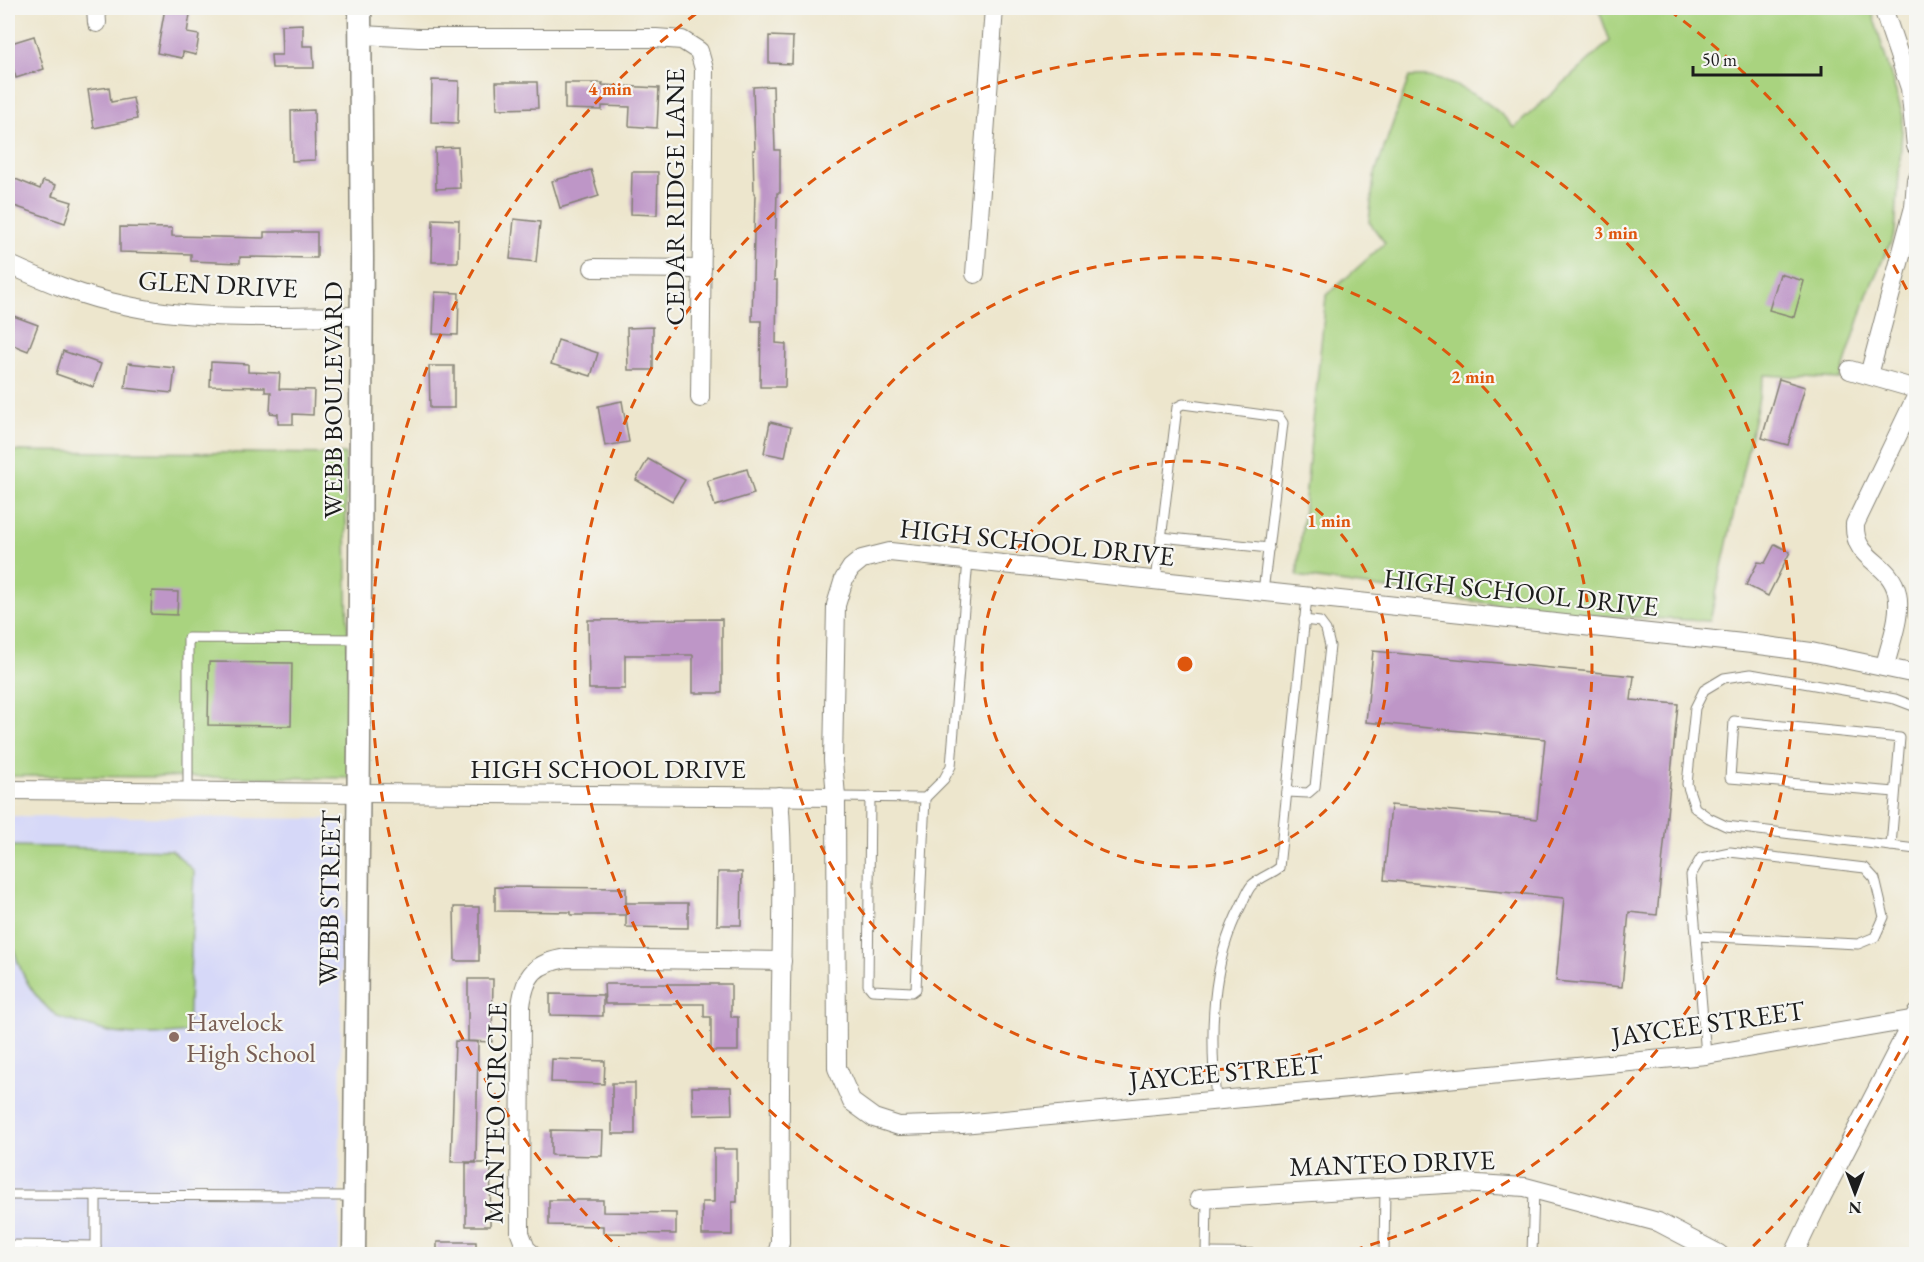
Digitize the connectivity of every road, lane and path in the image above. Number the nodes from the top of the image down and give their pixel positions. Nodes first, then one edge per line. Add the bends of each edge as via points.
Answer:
1 (360, 8) edge
2 (994, 8) edge
3 (1883, 8) edge
4 (361, 35) junction
5 (1917, 146) edge
6 (1917, 180) edge
7 (8, 264) edge
8 (593, 268) dead end
9 (702, 268) junction
10 (975, 274) dead end
11 (361, 316) junction
12 (1850, 370) dead end
13 (1869, 375) junction
14 (1917, 389) edge
15 (1917, 397) edge
16 (700, 398) dead end
17 (1161, 537) junction
18 (1269, 548) junction
19 (968, 560) junction
20 (1156, 581) junction
21 (1263, 592) junction
22 (1307, 597) junction
23 (1304, 620) junction
24 (360, 639) junction
25 (1885, 666) junction
26 (1917, 674) edge
27 (1917, 707) edge
28 (8, 790) edge
29 (188, 792) junction
30 (1287, 792) junction
31 (1895, 792) junction
32 (359, 794) junction
33 (779, 796) junction
34 (836, 796) junction
35 (870, 797) junction
36 (925, 798) junction
37 (1891, 846) junction
38 (1917, 849) edge
39 (1696, 936) junction
40 (782, 961) junction
41 (1916, 1018) edge
42 (1706, 1055) junction
43 (1216, 1100) junction
44 (1385, 1188) junction
45 (1534, 1190) junction
46 (8, 1195) edge
47 (96, 1195) junction
48 (355, 1196) junction
49 (1203, 1198) joint
50 (8, 1245) edge
51 (96, 1250) edge
52 (354, 1254) edge
53 (532, 1254) edge
54 (777, 1254) edge
55 (1206, 1254) edge
56 (1312, 1254) edge
57 (1384, 1254) edge
58 (1532, 1254) edge
59 (1719, 1254) edge
60 (1794, 1254) edge

1 - 4 street, WEBB BOULEVARD
2 - 10 street
3 - 5 street via 1910,88
4 - 9 street, CEDAR RIDGE LANE via 656,38 690,43 699,51 704,69
4 - 11 street, WEBB BOULEVARD
6 - 13 street via 1914,207
7 - 11 street, GLEN DRIVE via 89,297 164,312
8 - 9 street
9 - 16 street, CEDAR RIDGE LANE
11 - 24 street, WEBB BOULEVARD
12 - 13 street
13 - 14 street
15 - 25 street via 1855,524 1854,534 1862,552 1885,571 1896,590 1898,613
17 - 18 lane
17 - 18 lane via 1177,407 1183,404 1279,417 1283,423
17 - 20 lane
18 - 21 lane
19 - 20 street, HIGH SCHOOL DRIVE
19 - 34 street, HIGH SCHOOL DRIVE via 890,552 862,560 844,579 835,616
19 - 36 lane via 951,766
20 - 21 street, HIGH SCHOOL DRIVE
21 - 22 street, HIGH SCHOOL DRIVE
22 - 23 lane
22 - 25 street, HIGH SCHOOL DRIVE via 1752,644
23 - 30 lane
23 - 30 lane via 1320,622 1326,630 1329,658 1315,787 1308,794
24 - 29 lane via 188,638
24 - 32 street, WEBB BOULEVARD
25 - 26 street, HIGH SCHOOL DRIVE
27 - 37 lane via 1894,699 1751,674 1724,678 1704,690 1695,708 1688,784 1695,808 1709,818 1726,826
28 - 29 street, HIGH SCHOOL DRIVE
29 - 32 street, HIGH SCHOOL DRIVE
30 - 43 lane via 1279,868 1252,885 1221,954 1216,980
31 - 31 lane via 1900,738 1734,721 1731,778
31 - 37 lane
32 - 33 street, HIGH SCHOOL DRIVE
32 - 48 street, WEBB STREET
33 - 34 street, HIGH SCHOOL DRIVE
33 - 40 street
34 - 35 lane
34 - 43 street, JAYCEE STREET via 837,1068 852,1102 874,1118 899,1126 962,1124
35 - 36 lane
35 - 36 lane via 868,985 872,990 912,992 916,989
37 - 38 lane
39 - 39 lane via 1691,875 1701,858 1731,852 1864,868 1875,879 1884,917 1875,937 1858,944
39 - 42 lane
40 - 53 street, MANTEO CIRCLE via 567,958 533,971 526,980 521,1006 520,1233
40 - 54 street
41 - 42 street, JAYCEE STREET
41 - 60 street
42 - 43 street, JAYCEE STREET
44 - 45 street, MANTEO DRIVE via 1462,1183
44 - 49 street, MANTEO DRIVE
44 - 57 lane
45 - 58 lane
45 - 59 street, MANTEO DRIVE via 1658,1222
46 - 47 lane
47 - 48 lane
47 - 51 lane
48 - 52 street, WEBB STREET
49 - 55 lane
50 - 51 lane
55 - 56 lane

